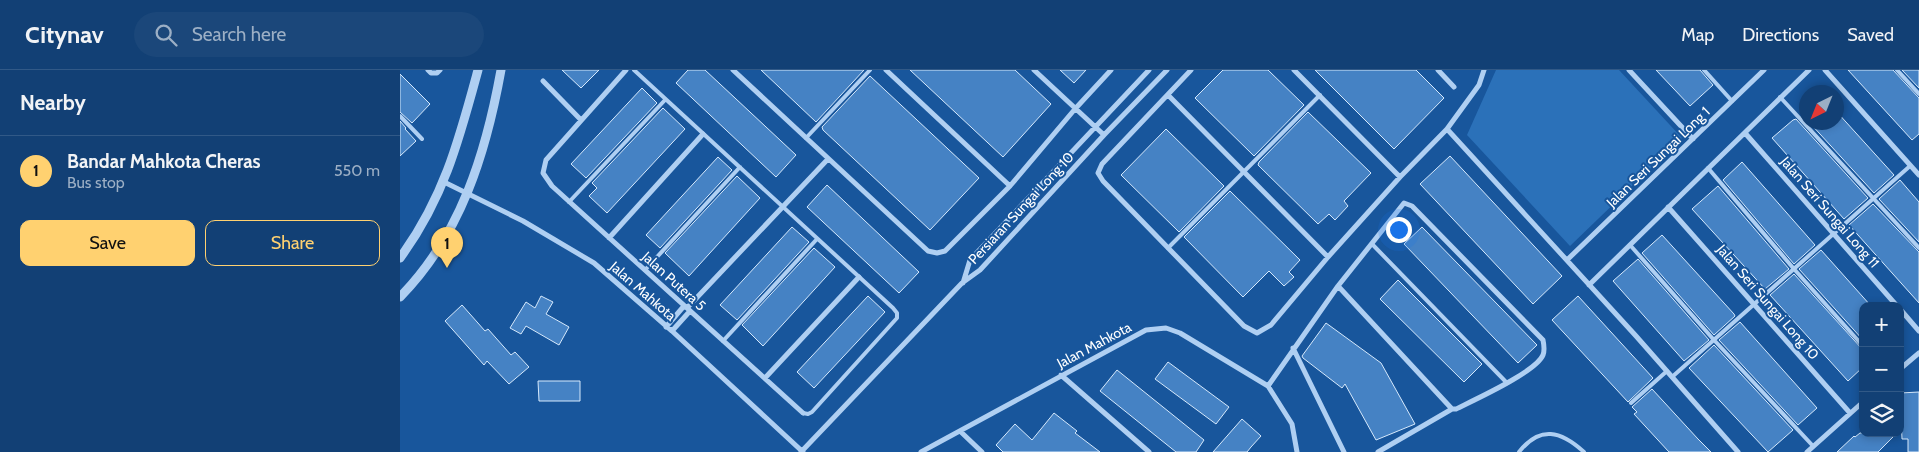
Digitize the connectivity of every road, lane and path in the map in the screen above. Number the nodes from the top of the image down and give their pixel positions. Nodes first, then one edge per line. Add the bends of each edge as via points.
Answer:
1 (428, 70) edge
2 (440, 70) edge
3 (478, 70) edge
4 (501, 70) edge
5 (626, 70) edge
6 (634, 70) edge
7 (733, 70) edge
8 (870, 70) edge
9 (886, 70) edge
10 (1034, 70) edge
11 (1112, 70) edge
12 (1149, 70) edge
13 (1168, 70) edge
14 (1191, 70) edge
15 (1294, 70) edge
16 (1438, 70) edge
17 (1484, 70) edge
18 (1629, 70) edge
19 (1704, 70) edge
20 (1764, 70) edge
21 (1809, 70) edge
22 (1826, 70) edge
23 (1897, 70) edge
24 (543, 81) dead end
25 (1454, 87) dead end
26 (1919, 94) edge
27 (1168, 95) junction
28 (1320, 95) junction
29 (1780, 97) junction
30 (665, 100) junction
31 (1732, 101) junction
32 (1075, 109) junction
33 (400, 116) edge
34 (581, 120) junction
35 (1094, 126) junction
36 (1447, 129) junction
37 (1745, 133) junction
38 (703, 134) junction
39 (1104, 135) junction
40 (806, 138) junction
41 (422, 139) dead end
42 (1693, 139) junction
43 (828, 159) junction
44 (1910, 166) junction
45 (740, 167) junction
46 (1708, 168) junction
47 (1244, 172) junction
48 (1919, 175) edge
49 (1400, 177) junction
50 (444, 182) junction
51 (1010, 186) junction
52 (468, 194) junction
53 (1872, 198) junction
54 (569, 202) junction
55 (1668, 207) junction
56 (783, 208) junction
57 (1834, 233) junction
58 (609, 238) junction
59 (817, 239) junction
60 (1372, 244) junction
61 (1630, 245) junction
62 (1168, 248) junction
63 (1919, 248) edge
64 (1328, 257) junction
65 (400, 258) edge
66 (1567, 260) junction
67 (1794, 269) junction
68 (644, 270) junction
69 (858, 277) junction
70 (962, 283) junction
71 (1589, 285) junction
72 (1338, 286) junction
73 (400, 297) edge
74 (1894, 302) edge
75 (1754, 304) junction
76 (687, 308) junction
77 (1904, 314) edge
78 (666, 327) junction
79 (672, 331) junction
80 (1919, 331) edge
81 (1714, 340) junction
82 (723, 341) junction
83 (1859, 342) edge
84 (1293, 348) junction
85 (1919, 353) edge
86 (1904, 366) edge
87 (1667, 371) junction
88 (1061, 375) junction
89 (1672, 377) junction
90 (765, 378) junction
91 (1507, 382) junction
92 (1268, 386) junction
93 (1630, 403) dead end
94 (1859, 405) edge
95 (1452, 409) junction
96 (803, 413) joint
97 (1850, 413) junction
98 (961, 432) junction
99 (1813, 446) junction
100 (802, 452) edge
101 (921, 452) edge
102 (982, 452) edge
103 (1149, 452) edge
104 (1297, 452) edge
105 (1344, 452) edge
106 (1378, 452) edge
107 (1519, 452) edge
108 (1584, 452) edge
109 (1738, 452) edge
110 (1806, 452) edge

1 - 2 street via 437,74
3 - 50 street
4 - 52 street via 492,118
5 - 34 street
6 - 30 lane
7 - 40 street
8 - 40 lane
9 - 51 street
10 - 32 street
11 - 32 street
12 - 35 street, Persiaran Sungai Long 10
13 - 39 street, Persiaran Sungai Long 10
14 - 27 street
15 - 28 street
16 - 25 street
17 - 36 street via 1478,85
18 - 42 street
19 - 31 lane
20 - 31 street, Jalan Seri Sungai Long 1
21 - 29 street
22 - 44 street
23 - 26 lane
24 - 34 street
27 - 47 street
27 - 62 street via 1102,164 1098,173
28 - 47 lane
28 - 49 street
29 - 37 street
29 - 53 lane
30 - 38 lane
30 - 54 lane
31 - 42 street, Jalan Seri Sungai Long 1
32 - 35 street
32 - 51 street
33 - 41 lane
34 - 54 street, Jalan Putera 5 via 546,160 543,173
35 - 39 street
35 - 70 street, Persiaran Sungai Long 10 via 970,260
36 - 49 street
36 - 66 street
37 - 46 street
37 - 57 street, Jalan Seri Sungai Long 11
38 - 45 lane
38 - 58 street
39 - 70 street, Persiaran Sungai Long 10 via 980,270
40 - 43 street
42 - 66 street, Jalan Seri Sungai Long 1
43 - 51 street via 928,250 937,253 945,251
43 - 56 street
44 - 48 street
44 - 53 lane
45 - 56 lane
45 - 68 lane
46 - 55 street
46 - 67 lane
47 - 62 lane
47 - 64 street
49 - 64 street
50 - 52 street, Jalan Mahkota
50 - 65 street via 428,216
52 - 73 street via 432,260
52 - 78 street, Jalan Mahkota via 523,221 594,263
53 - 57 lane
53 - 63 lane
54 - 58 street, Jalan Putera 5
55 - 61 street
55 - 75 street, Jalan Seri Sungai Long 10
56 - 59 lane
56 - 76 street
57 - 67 lane
57 - 74 street, Jalan Seri Sungai Long 11
58 - 68 street, Jalan Putera 5
59 - 69 lane
59 - 82 lane
60 - 72 street
60 - 91 lane
60 - 91 street via 1404,203 1412,206 1542,340 1545,350 1542,358 1529,370
61 - 71 street
61 - 81 lane
62 - 64 street via 1244,326 1258,333 1271,325
66 - 71 street
67 - 75 lane
67 - 83 lane
68 - 76 street, Jalan Putera 5
69 - 90 street
69 - 96 lane via 893,308 897,318 812,412
70 - 100 street
71 - 87 street
72 - 84 street
72 - 95 street
75 - 81 lane
75 - 97 street, Jalan Seri Sungai Long 10
76 - 78 street
76 - 79 street
76 - 82 street, Jalan Putera 5
77 - 80 street
78 - 79 street, Jalan Mahkota
79 - 100 street, Jalan Mahkota
81 - 89 lane
81 - 99 lane
82 - 90 street, Jalan Putera 5
84 - 92 street
84 - 105 street
85 - 86 street
87 - 89 street
87 - 93 lane
88 - 92 street, Jalan Mahkota via 1146,330 1166,328 1180,333
88 - 98 street, Jalan Mahkota
88 - 103 street
89 - 109 street
90 - 96 street, Jalan Putera 5
91 - 95 street
92 - 104 street, Jalan Mahkota via 1292,424
94 - 97 street
95 - 106 street
97 - 99 street
98 - 101 street, Jalan Mahkota
98 - 102 street
99 - 110 street
107 - 108 lane via 1530,439 1546,432 1565,438

